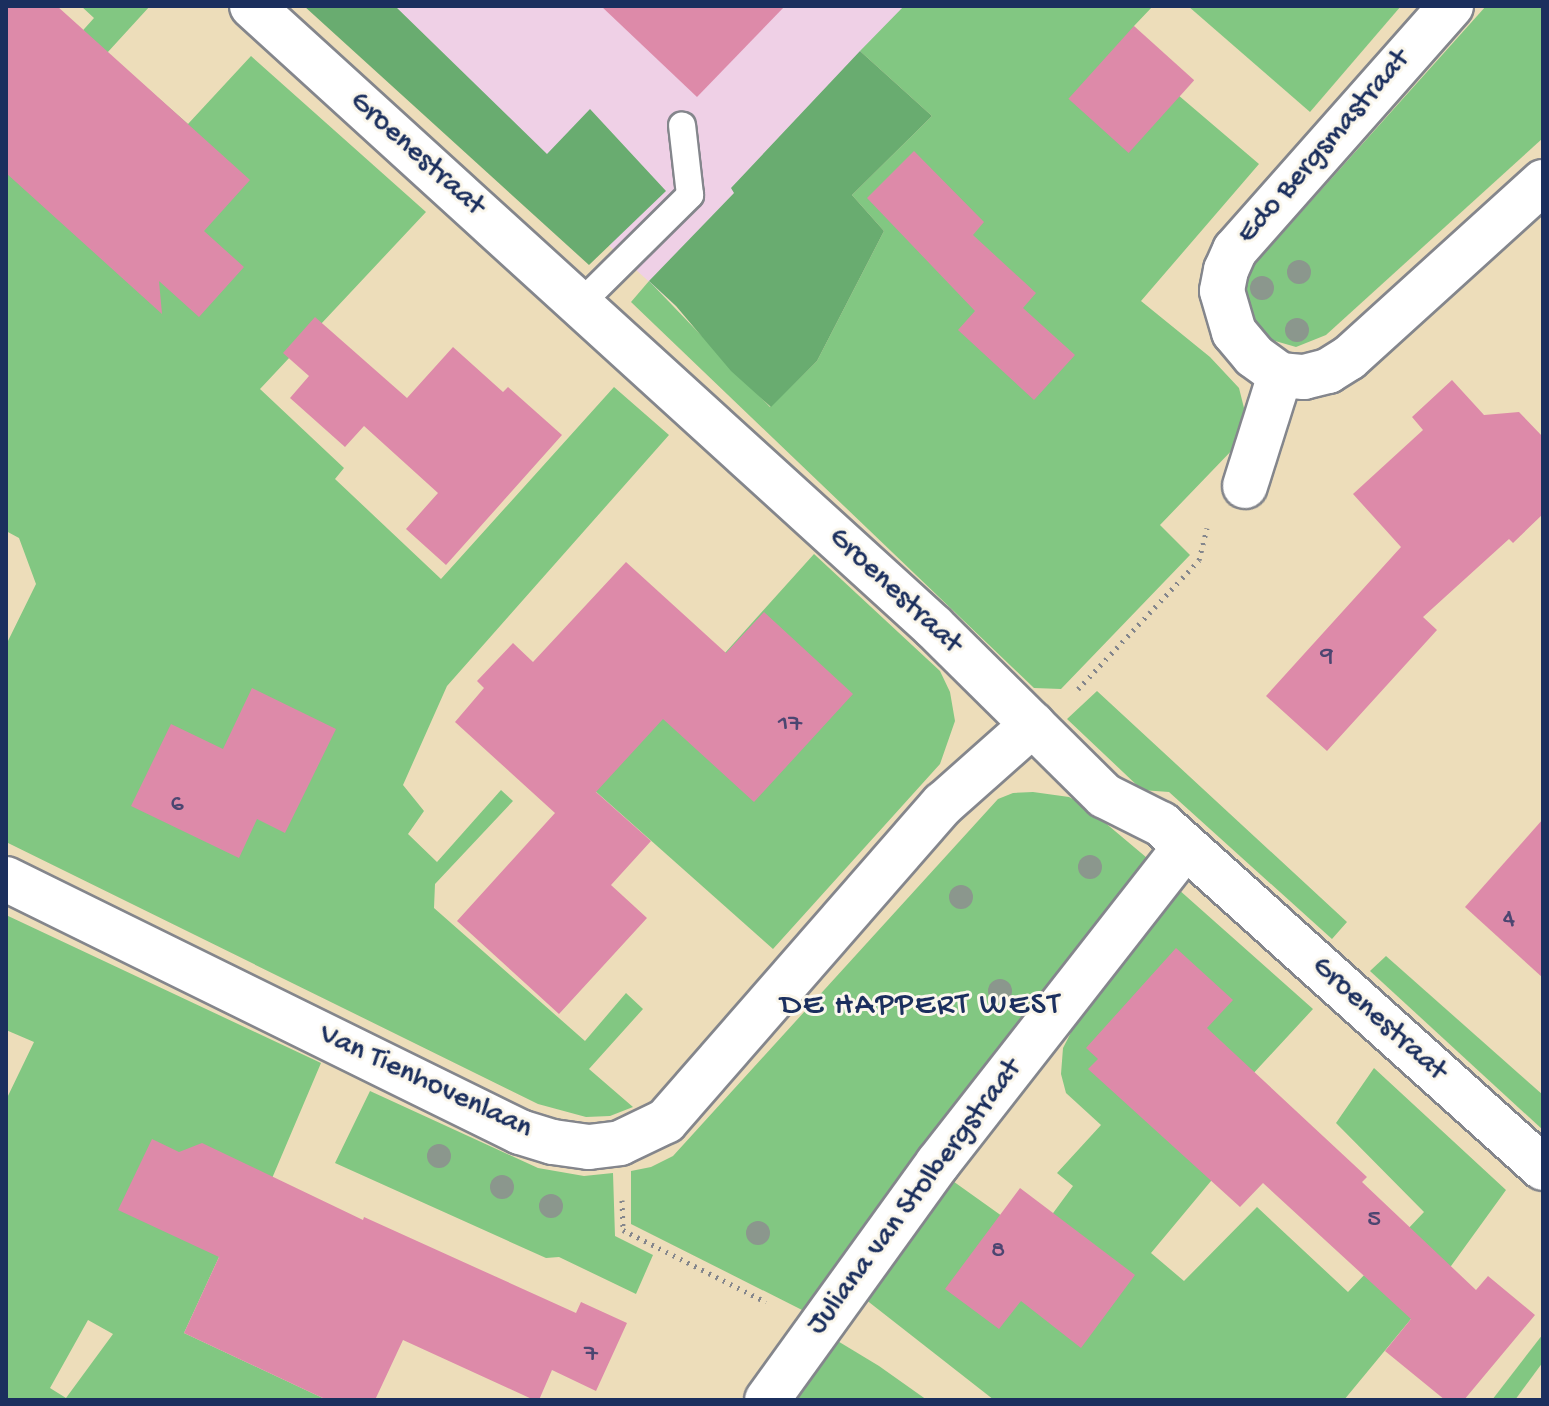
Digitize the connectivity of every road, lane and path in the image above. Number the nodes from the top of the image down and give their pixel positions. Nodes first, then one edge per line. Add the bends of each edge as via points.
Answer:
1 (252, 6) edge
2 (1451, 6) edge
3 (682, 125) dead end
4 (1543, 182) edge
5 (580, 304) junction
6 (1280, 375) junction
7 (1245, 486) joint
8 (1033, 724) junction
9 (1185, 847) junction
10 (6, 879) edge
11 (620, 1143) junction
12 (1543, 1168) edge
13 (819, 1328) junction
14 (767, 1400) edge

1 - 5 street, Groenestraat
2 - 6 street, Edo Bergsmastraat via 1235,250 1222,291 1226,313 1254,356
3 - 5 lane via 690,195
4 - 6 street via 1349,358 1304,377
5 - 8 street, Groenestraat
6 - 7 street
7 - 8 path via 1205,530 1199,560 1074,693
8 - 9 street, Groenestraat via 1105,796 1161,824
8 - 11 street, Van Tienhovenlaan via 943,804 666,1121
9 - 12 street, Groenestraat
9 - 13 street, Juliana van Stolbergstraat via 938,1163
10 - 11 street, Van Tienhovenlaan via 520,1132 589,1147
11 - 13 path via 623,1230
13 - 14 street, Juliana van Stolbergstraat

